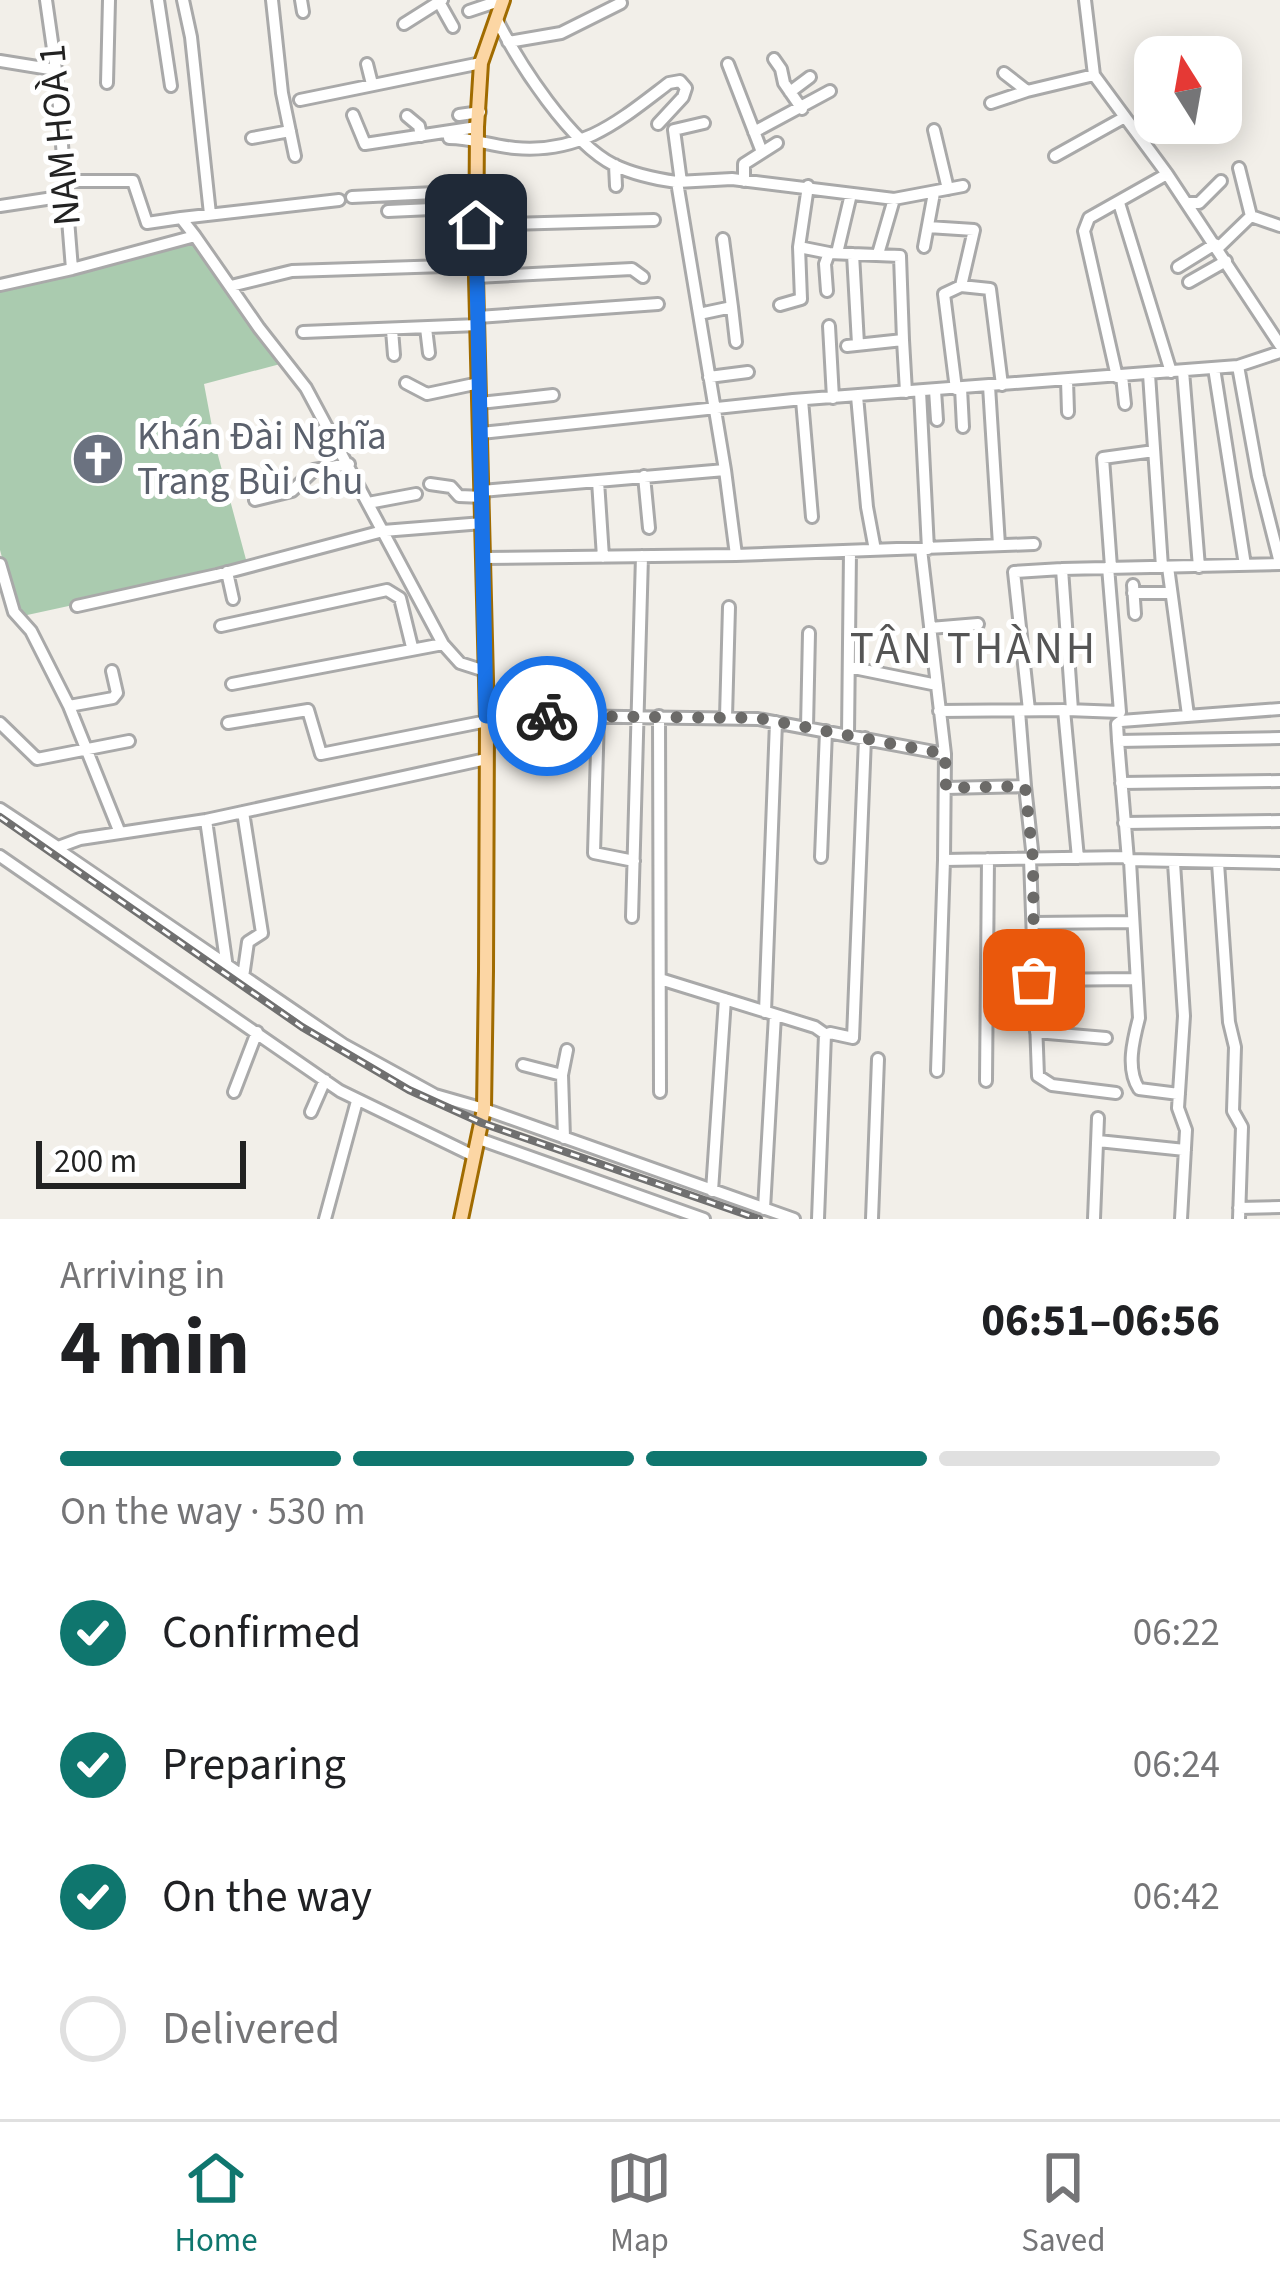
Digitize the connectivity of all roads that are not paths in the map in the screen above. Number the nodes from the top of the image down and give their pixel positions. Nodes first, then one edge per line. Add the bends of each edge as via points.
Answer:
1 (46, 0) edge
2 (109, 0) edge
3 (158, 0) edge
4 (183, 0) edge
5 (272, 0) edge
6 (502, 0) edge
7 (591, 0) edge
8 (441, 1) edge
9 (621, 3) dead end
10 (1086, 3) edge
11 (469, 11) dead end
12 (1071, 11) dead end
13 (597, 16) junction
14 (557, 18) dead end
15 (497, 20) junction
16 (404, 24) dead end
17 (453, 27) dead end
18 (552, 32) junction
19 (508, 42) junction
20 (774, 59) dead end
21 (0, 62) edge
22 (481, 62) junction
23 (367, 64) dead end
24 (728, 64) dead end
25 (56, 70) junction
26 (1004, 73) dead end
27 (1094, 75) junction
28 (810, 77) dead end
29 (107, 83) dead end
30 (372, 84) junction
31 (171, 86) dead end
32 (830, 91) dead end
33 (790, 92) junction
34 (1027, 92) junction
35 (300, 100) dead end
36 (991, 103) dead end
37 (802, 109) junction
38 (352, 115) dead end
39 (459, 115) dead end
40 (407, 116) dead end
41 (1124, 117) junction
42 (704, 123) dead end
43 (658, 124) dead end
44 (478, 126) junction
45 (934, 130) dead end
46 (290, 131) junction
47 (754, 132) junction
48 (421, 136) junction
49 (252, 138) dead end
50 (449, 138) dead end
51 (586, 142) junction
52 (777, 143) dead end
53 (762, 152) junction
54 (295, 156) dead end
55 (1055, 156) dead end
56 (614, 165) junction
57 (1239, 168) dead end
58 (1168, 174) junction
59 (65, 181) junction
60 (744, 181) junction
61 (1221, 181) dead end
62 (679, 182) junction
63 (616, 186) dead end
64 (963, 186) dead end
65 (808, 187) junction
66 (476, 191) junction
67 (941, 191) junction
68 (851, 194) junction
69 (67, 196) junction
70 (352, 197) dead end
71 (894, 199) junction
72 (338, 200) dead end
73 (1186, 202) junction
74 (1120, 203) junction
75 (0, 206) edge
76 (476, 207) junction
77 (388, 211) dead end
78 (210, 214) junction
79 (1251, 216) junction
80 (181, 218) junction
81 (654, 220) dead end
82 (476, 225) junction
83 (928, 226) junction
84 (1280, 226) edge
85 (195, 236) junction
86 (722, 239) dead end
87 (1216, 246) junction
88 (799, 247) junction
89 (924, 247) dead end
90 (832, 253) junction
91 (853, 254) junction
92 (878, 254) junction
93 (1226, 260) junction
94 (1178, 266) dead end
95 (72, 268) junction
96 (476, 271) junction
97 (643, 277) dead end
98 (1189, 282) dead end
99 (0, 285) edge
100 (231, 286) junction
101 (961, 286) junction
102 (827, 291) dead end
103 (658, 304) dead end
104 (780, 305) dead end
105 (732, 307) junction
106 (699, 314) junction
107 (478, 321) junction
108 (829, 326) dead end
109 (426, 328) junction
110 (392, 330) junction
111 (303, 332) dead end
112 (903, 340) junction
113 (736, 342) dead end
114 (1280, 348) edge
115 (430, 353) dead end
116 (394, 355) dead end
117 (1238, 366) junction
118 (1214, 368) junction
119 (1177, 371) junction
120 (748, 372) dead end
121 (1149, 374) junction
122 (709, 376) junction
123 (1120, 376) junction
124 (1067, 380) junction
125 (406, 383) dead end
126 (479, 383) junction
127 (995, 386) junction
128 (959, 389) junction
129 (935, 390) junction
130 (913, 392) junction
131 (553, 395) dead end
132 (856, 396) junction
133 (833, 398) junction
134 (802, 400) junction
135 (480, 403) junction
136 (1125, 404) dead end
137 (715, 409) junction
138 (1068, 412) dead end
139 (938, 420) dead end
140 (963, 427) dead end
141 (481, 434) junction
142 (1154, 451) junction
143 (350, 464) junction
144 (644, 476) junction
145 (729, 477) junction
146 (598, 481) junction
147 (430, 484) dead end
148 (416, 494) dead end
149 (482, 494) junction
150 (255, 500) dead end
151 (368, 503) junction
152 (812, 517) dead end
153 (483, 523) junction
154 (649, 528) dead end
155 (383, 531) junction
156 (1034, 544) dead end
157 (999, 545) junction
158 (925, 549) junction
159 (875, 550) junction
160 (850, 551) junction
161 (736, 555) junction
162 (642, 556) junction
163 (603, 557) junction
164 (483, 558) junction
165 (0, 564) edge
166 (1280, 564) edge
167 (1245, 565) junction
168 (1110, 567) junction
169 (1165, 567) junction
170 (1198, 567) junction
171 (1062, 569) junction
172 (227, 572) junction
173 (1170, 593) junction
174 (10, 597) junction
175 (233, 599) dead end
176 (77, 606) dead end
177 (729, 607) dead end
178 (0, 610) edge
179 (1135, 614) dead end
180 (978, 624) dead end
181 (221, 626) dead end
182 (930, 628) junction
183 (809, 633) dead end
184 (443, 644) junction
185 (412, 647) junction
186 (849, 667) junction
187 (112, 671) dead end
188 (485, 671) junction
189 (232, 684) dead end
190 (937, 685) junction
191 (69, 706) junction
192 (1280, 709) edge
193 (1024, 710) junction
194 (1068, 710) junction
195 (939, 712) junction
196 (598, 716) junction
197 (659, 716) junction
198 (1188, 716) junction
199 (637, 717) junction
200 (726, 717) junction
201 (1120, 717) junction
202 (486, 718) junction
203 (776, 722) junction
204 (0, 723) edge
205 (229, 724) dead end
206 (807, 728) junction
207 (826, 731) junction
208 (848, 735) junction
209 (1280, 738) edge
210 (865, 739) junction
211 (129, 740) dead end
212 (1118, 741) junction
213 (87, 750) junction
214 (945, 754) junction
215 (486, 759) junction
216 (1280, 781) edge
217 (1121, 783) junction
218 (1025, 786) junction
219 (946, 788) junction
220 (0, 808) edge
221 (243, 812) junction
222 (206, 820) junction
223 (1280, 821) edge
224 (1124, 823) junction
225 (120, 833) junction
226 (59, 848) junction
227 (0, 856) edge
228 (821, 857) dead end
229 (1078, 858) junction
230 (1032, 859) junction
231 (1128, 859) junction
232 (944, 860) junction
233 (988, 860) junction
234 (634, 861) junction
235 (1174, 862) junction
236 (1218, 863) junction
237 (1280, 863) edge
238 (12, 864) junction
239 (0, 874) edge
240 (632, 917) dead end
241 (1132, 922) junction
242 (1033, 923) junction
243 (227, 968) junction
244 (243, 977) junction
245 (1135, 979) junction
246 (660, 980) junction
247 (1034, 980) junction
248 (725, 1000) junction
249 (770, 1013) junction
250 (257, 1032) junction
251 (1036, 1032) junction
252 (826, 1035) junction
253 (1106, 1038) dead end
254 (567, 1050) dead end
255 (878, 1059) dead end
256 (523, 1065) dead end
257 (937, 1071) dead end
258 (562, 1075) junction
259 (325, 1080) junction
260 (986, 1081) dead end
261 (234, 1092) dead end
262 (660, 1092) dead end
263 (1116, 1093) dead end
264 (1179, 1094) junction
265 (357, 1100) junction
266 (484, 1109) junction
267 (310, 1112) dead end
268 (1099, 1118) dead end
269 (564, 1138) junction
270 (478, 1139) junction
271 (1098, 1141) junction
272 (1185, 1150) junction
273 (474, 1156) junction
274 (712, 1191) junction
275 (1280, 1208) edge
276 (764, 1209) junction
277 (1239, 1213) edge
278 (325, 1219) edge
279 (461, 1219) edge
280 (704, 1219) edge
281 (794, 1219) edge
282 (818, 1219) edge
283 (872, 1219) edge
284 (1094, 1219) edge
285 (1181, 1219) edge

1 - 25 street, NAM HOÀ 1
2 - 29 street
3 - 31 street
4 - 78 street
5 - 46 street
6 - 11 street
6 - 15 main road
7 - 13 street
8 - 16 street
8 - 17 street
9 - 13 street
10 - 12 street
10 - 27 street
13 - 18 street
14 - 18 street
15 - 19 street
15 - 22 main road
18 - 19 street
19 - 51 street via 538,92
20 - 33 street
21 - 25 street
22 - 30 street
22 - 44 main road
23 - 30 street
24 - 47 street
25 - 59 street, NAM HOÀ 1
26 - 34 street
27 - 34 street
27 - 41 street
28 - 33 street
30 - 35 street
32 - 37 street
33 - 37 street
34 - 36 street
37 - 47 street
38 - 48 street via 364,144
39 - 44 street
40 - 48 street
41 - 55 street
41 - 58 street
42 - 62 street via 674,130
43 - 51 street via 683,97 680,81
44 - 48 street
44 - 50 street
44 - 51 street via 512,148
44 - 66 main road
45 - 67 street
46 - 49 street
46 - 54 street
47 - 53 street
51 - 56 street
52 - 53 street
53 - 60 street via 744,164
56 - 62 street
56 - 63 street
57 - 79 street
58 - 73 street
58 - 74 street
59 - 69 street, NAM HOÀ 1
59 - 80 street via 133,181 147,223
60 - 62 street
60 - 65 street
61 - 73 street via 1199,202
62 - 106 street
64 - 67 street
65 - 68 street
65 - 88 street
66 - 70 street
66 - 76 main road
67 - 71 street
67 - 83 street
68 - 71 street
68 - 90 street
69 - 75 street
69 - 95 street, NAM HOÀ 1
71 - 92 street
72 - 78 street
73 - 87 street
74 - 119 street
74 - 123 street via 1089,218 1084,231
76 - 77 street
76 - 82 main road
78 - 80 street
79 - 84 street
79 - 87 street
80 - 85 street
81 - 82 street
82 - 96 main road
83 - 89 street
83 - 101 street via 974,230
85 - 95 street
85 - 100 street
86 - 105 street
87 - 93 street
87 - 94 street
88 - 90 street
88 - 104 street via 801,299
90 - 91 street
90 - 102 street
91 - 92 street
91 - 112 street via 853,345
92 - 112 street via 900,256
93 - 98 street
93 - 114 street
95 - 99 street, NAM HOÀ 1
96 - 97 street via 632,269
96 - 100 street via 292,271
96 - 107 main road
100 - 143 street via 307,388
101 - 127 street via 990,289
101 - 128 street via 944,294
103 - 107 street
105 - 106 street
105 - 113 street
106 - 122 street
107 - 109 street
107 - 126 main road
108 - 133 street
109 - 110 street
109 - 115 street
110 - 111 street
110 - 116 street
112 - 130 street
114 - 117 street
117 - 118 street
117 - 166 street
118 - 119 street
118 - 167 street
119 - 121 street
119 - 170 street
120 - 122 street
121 - 123 street
121 - 142 street
122 - 137 street
123 - 124 street
123 - 136 street
124 - 127 street
124 - 138 street
125 - 126 street via 427,394
126 - 135 main road
127 - 128 street
127 - 157 street
128 - 129 street
128 - 140 street
129 - 130 street
129 - 139 street
130 - 132 street
130 - 158 street
131 - 135 street
132 - 133 street
132 - 159 street
133 - 134 street
134 - 137 street
134 - 152 street via 814,465
135 - 141 main road
137 - 141 street
137 - 145 street
141 - 149 main road
142 - 168 street via 1103,458
142 - 169 street
143 - 150 street via 314,470 292,490
143 - 151 street
144 - 145 street
144 - 146 street
144 - 154 street
145 - 161 street
146 - 149 street
146 - 163 street
147 - 149 street via 459,496
148 - 151 street
149 - 153 main road
151 - 155 street
153 - 155 street
153 - 164 main road
155 - 172 street
155 - 184 street
156 - 157 street
157 - 158 street
158 - 159 street
158 - 182 street
159 - 160 street
160 - 161 street
160 - 186 street
161 - 162 street
162 - 163 street
162 - 199 street
163 - 164 street
164 - 188 main road
165 - 174 street
166 - 167 street
167 - 170 street
168 - 169 street
168 - 171 street
168 - 201 street
169 - 170 street
169 - 173 street
171 - 193 street via 1014,572
171 - 194 street
172 - 175 street
172 - 176 street
173 - 179 street via 1133,589
173 - 198 street
174 - 178 street
174 - 191 street
177 - 200 street
180 - 182 street
181 - 185 street via 387,590 400,598
182 - 190 street
183 - 206 street
184 - 185 street
184 - 188 street via 460,663
185 - 189 street
186 - 190 street
186 - 208 street
187 - 191 street via 113,698
188 - 202 main road
190 - 195 street
191 - 213 street
192 - 198 street
193 - 194 street
193 - 195 street
193 - 218 street
194 - 201 street
194 - 229 street
195 - 214 street
196 - 199 street
196 - 202 street
196 - 234 street via 594,854
197 - 199 street
197 - 200 street
197 - 246 street
198 - 201 street
199 - 234 street
200 - 203 street
201 - 212 street
202 - 205 street via 322,754 306,710
202 - 215 main road
203 - 206 street
203 - 249 street
204 - 213 street via 37,759
206 - 207 street
207 - 208 street
207 - 228 street
208 - 210 street
209 - 212 street
210 - 214 street
210 - 252 street via 853,1038
211 - 213 street
212 - 217 street
213 - 225 street
214 - 219 street
215 - 221 street
215 - 266 main road
216 - 217 street
217 - 224 street
218 - 219 street
218 - 230 street
219 - 232 street
220 - 226 street
221 - 222 street
221 - 244 street via 262,933 248,942
222 - 225 street
222 - 243 street
223 - 224 street
224 - 231 street
225 - 226 street
226 - 243 street
227 - 238 street
229 - 230 street
229 - 231 street
230 - 233 street
230 - 242 street
231 - 235 street
231 - 241 street
232 - 233 street
232 - 257 street
233 - 260 street
234 - 240 street
235 - 236 street
235 - 264 street via 1184,1016
236 - 237 street
236 - 277 street via 1235,1047 1232,1105 1242,1127
238 - 239 street
238 - 250 street
241 - 242 street
241 - 245 street
242 - 247 street
243 - 244 street
244 - 266 street via 406,1081
245 - 247 street
245 - 264 street via 1135,1085
246 - 248 street
246 - 262 street
247 - 251 street
248 - 249 street
248 - 274 street
249 - 252 street
249 - 276 street
250 - 259 street
250 - 261 street
251 - 253 street
251 - 263 street via 1042,1082
252 - 282 street
254 - 258 street
255 - 283 street
256 - 258 street
258 - 269 street
259 - 265 street
259 - 267 street
264 - 272 street
265 - 273 street
265 - 278 street
266 - 269 street
266 - 270 main road
268 - 271 street
269 - 274 street
270 - 273 main road
270 - 280 street
271 - 272 street
271 - 284 street
272 - 285 street
273 - 279 main road
274 - 276 street
275 - 277 street
276 - 281 street

